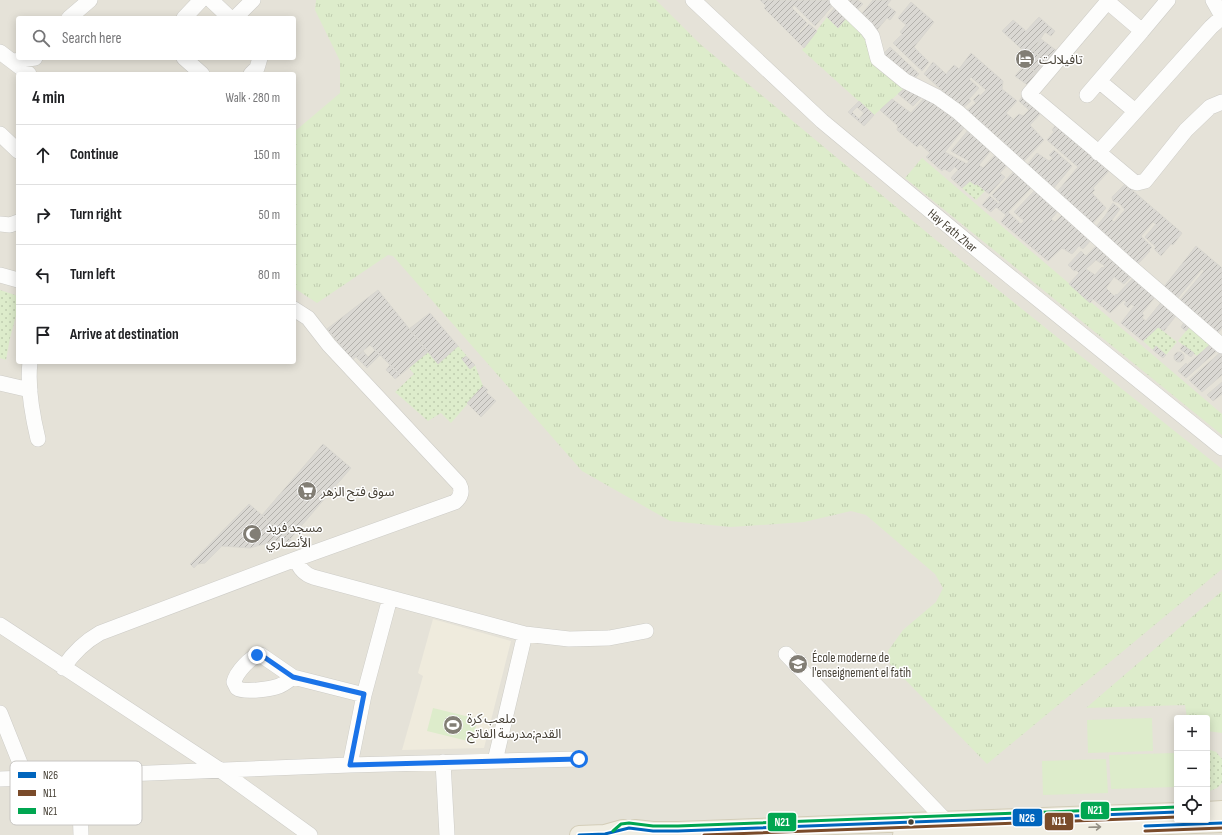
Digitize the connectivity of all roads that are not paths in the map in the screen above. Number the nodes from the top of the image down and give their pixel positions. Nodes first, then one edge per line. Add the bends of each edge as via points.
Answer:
1 (90, 0) edge
2 (201, 0) edge
3 (210, 0) edge
4 (253, 0) edge
5 (693, 0) edge
6 (836, 0) edge
7 (1168, 0) edge
8 (1213, 0) edge
9 (1108, 1) edge
10 (71, 16) edge
11 (186, 16) edge
12 (228, 16) edge
13 (237, 16) edge
14 (1222, 17) edge
15 (1142, 31) junction
16 (0, 52) edge
17 (21, 60) edge
18 (186, 60) edge
19 (259, 60) edge
20 (14, 61) junction
21 (28, 72) edge
22 (200, 72) edge
23 (253, 72) edge
24 (1100, 81) junction
25 (1087, 95) dead end
26 (1222, 102) edge
27 (1135, 111) junction
28 (0, 134) edge
29 (16, 150) edge
30 (1098, 153) junction
31 (16, 223) edge
32 (0, 224) edge
33 (0, 275) edge
34 (16, 279) edge
35 (296, 310) edge
36 (1222, 346) edge
37 (30, 364) edge
38 (3, 387) edge
39 (30, 390) junction
40 (38, 439) dead end
41 (1222, 448) edge
42 (296, 559) junction
43 (390, 598) junction
44 (0, 625) edge
45 (646, 631) dead end
46 (525, 634) junction
47 (786, 654) dead end
48 (63, 668) junction
49 (293, 677) dead end
50 (364, 694) junction
51 (0, 713) edge
52 (579, 759) dead end
53 (19, 761) edge
54 (495, 761) junction
55 (443, 762) junction
56 (350, 765) junction
57 (220, 770) junction
58 (142, 773) edge
59 (0, 779) edge
60 (10, 779) edge
61 (1174, 812) edge
62 (945, 820) junction
63 (1215, 820) edge
64 (81, 825) edge
65 (630, 832) edge
66 (82, 835) edge
67 (310, 835) edge
68 (447, 835) edge
69 (579, 835) edge
70 (902, 835) edge

1 - 10 street
2 - 11 street
3 - 12 street
4 - 13 street
5 - 41 street, Hay Fath Zhar via 822,121
6 - 36 street via 872,36 878,59 905,81 937,97 958,112
7 - 15 street
8 - 14 street
9 - 15 street
9 - 30 street via 1029,94
14 - 27 street
15 - 24 street
16 - 20 street
17 - 20 street
18 - 22 street
19 - 23 street
20 - 21 street
24 - 25 street
24 - 27 street
26 - 30 street via 1210,107 1186,130 1145,181 1134,182
27 - 30 street
28 - 29 street
31 - 32 street
33 - 34 street
35 - 42 street via 308,318 329,345 462,490 455,502
37 - 39 street
38 - 39 street
39 - 40 street
42 - 43 street via 300,569 308,576
42 - 48 street via 100,633 72,654
43 - 46 street
43 - 50 street
44 - 48 street
45 - 46 street via 609,638 569,640
46 - 54 street
47 - 62 street
48 - 57 street
49 - 50 street
50 - 56 street
51 - 53 street
52 - 54 street
54 - 55 street
55 - 56 street
55 - 68 street
56 - 57 street
57 - 58 street
57 - 67 street
59 - 60 street
61 - 62 main road
62 - 65 main road
70 -> 63 main road
64 - 66 street
65 - 69 main road

